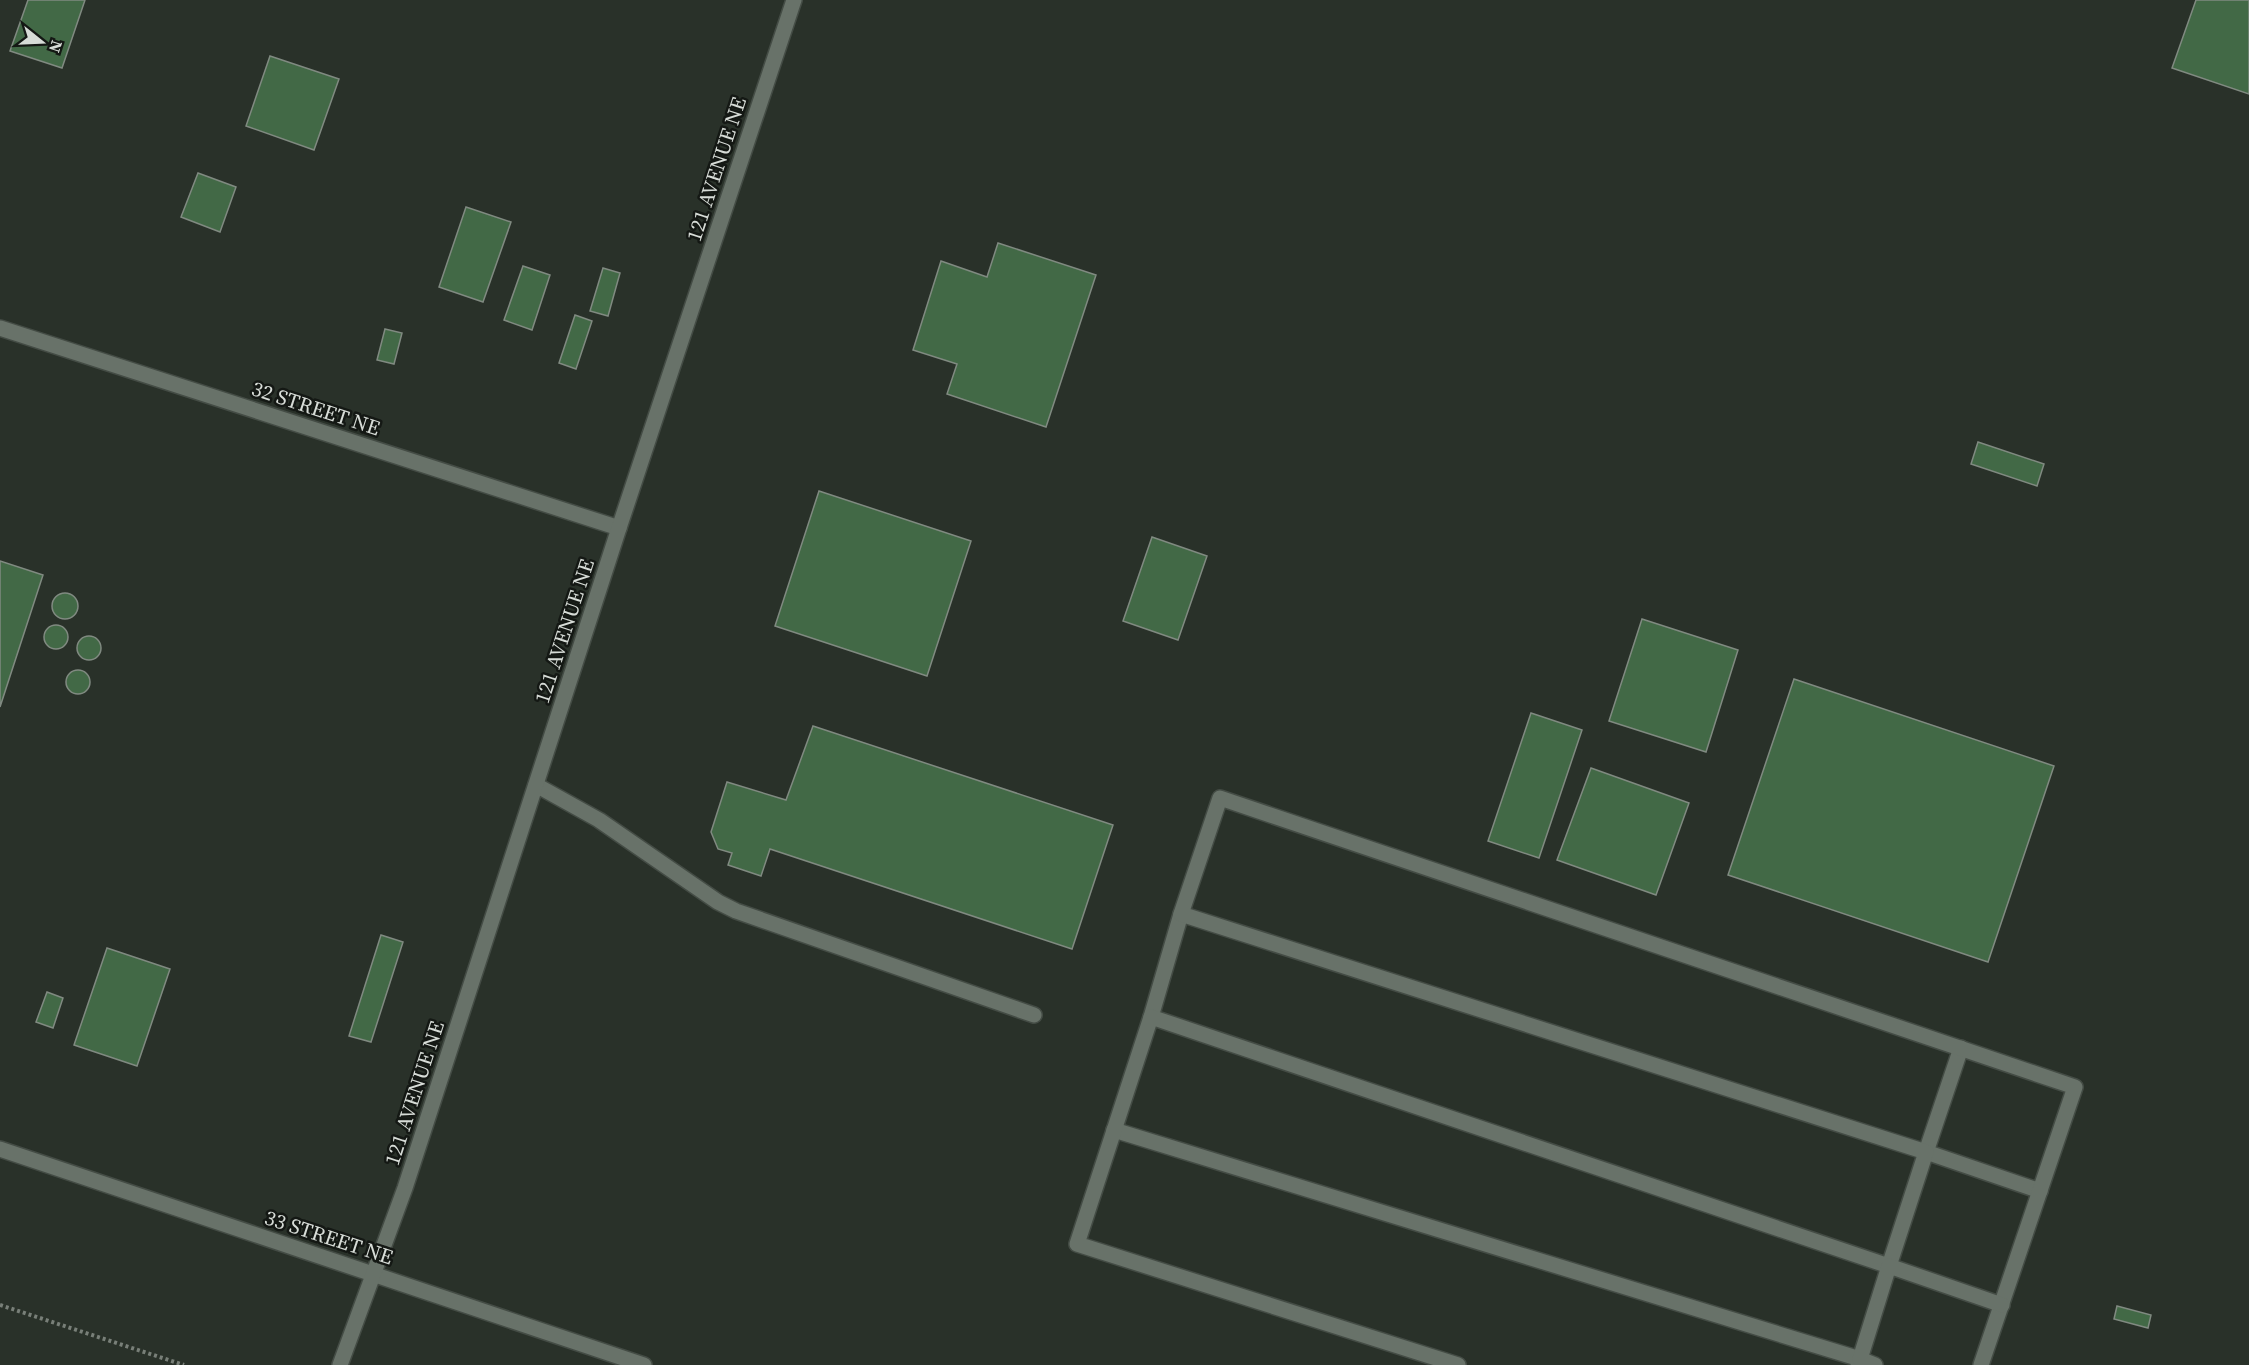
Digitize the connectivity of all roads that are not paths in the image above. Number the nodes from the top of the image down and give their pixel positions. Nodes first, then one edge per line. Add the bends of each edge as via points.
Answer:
1 (794, 0) edge
2 (0, 328) edge
3 (619, 528) junction
4 (536, 785) junction
5 (1181, 914) junction
6 (1034, 1015) dead end
7 (1151, 1017) junction
8 (1961, 1048) junction
9 (1114, 1130) junction
10 (0, 1149) edge
11 (1926, 1152) junction
12 (2040, 1191) junction
13 (1889, 1266) junction
14 (373, 1274) junction
15 (2002, 1305) junction
16 (1859, 1362) edge
17 (340, 1365) edge
18 (644, 1365) edge
19 (1458, 1365) edge
20 (1875, 1365) edge
21 (1981, 1365) edge

1 - 3 street, 121 AVENUE NE
2 - 3 street, 32 STREET NE
3 - 4 street, 121 AVENUE NE
4 - 6 street via 599,820 736,911
4 - 14 street, 121 AVENUE NE via 405,1188
5 - 7 street
5 - 8 street via 1220,798
5 - 11 street
7 - 9 street
7 - 13 street
8 - 11 street
8 - 12 street via 2075,1087
9 - 16 street
9 - 19 street via 1077,1244
10 - 14 street, 33 STREET NE
11 - 12 street
11 - 13 street
12 - 15 street
13 - 15 street
13 - 16 street
14 - 17 street, 121 AVENUE NE
14 - 18 street, 33 STREET NE
15 - 21 street
16 - 20 street

